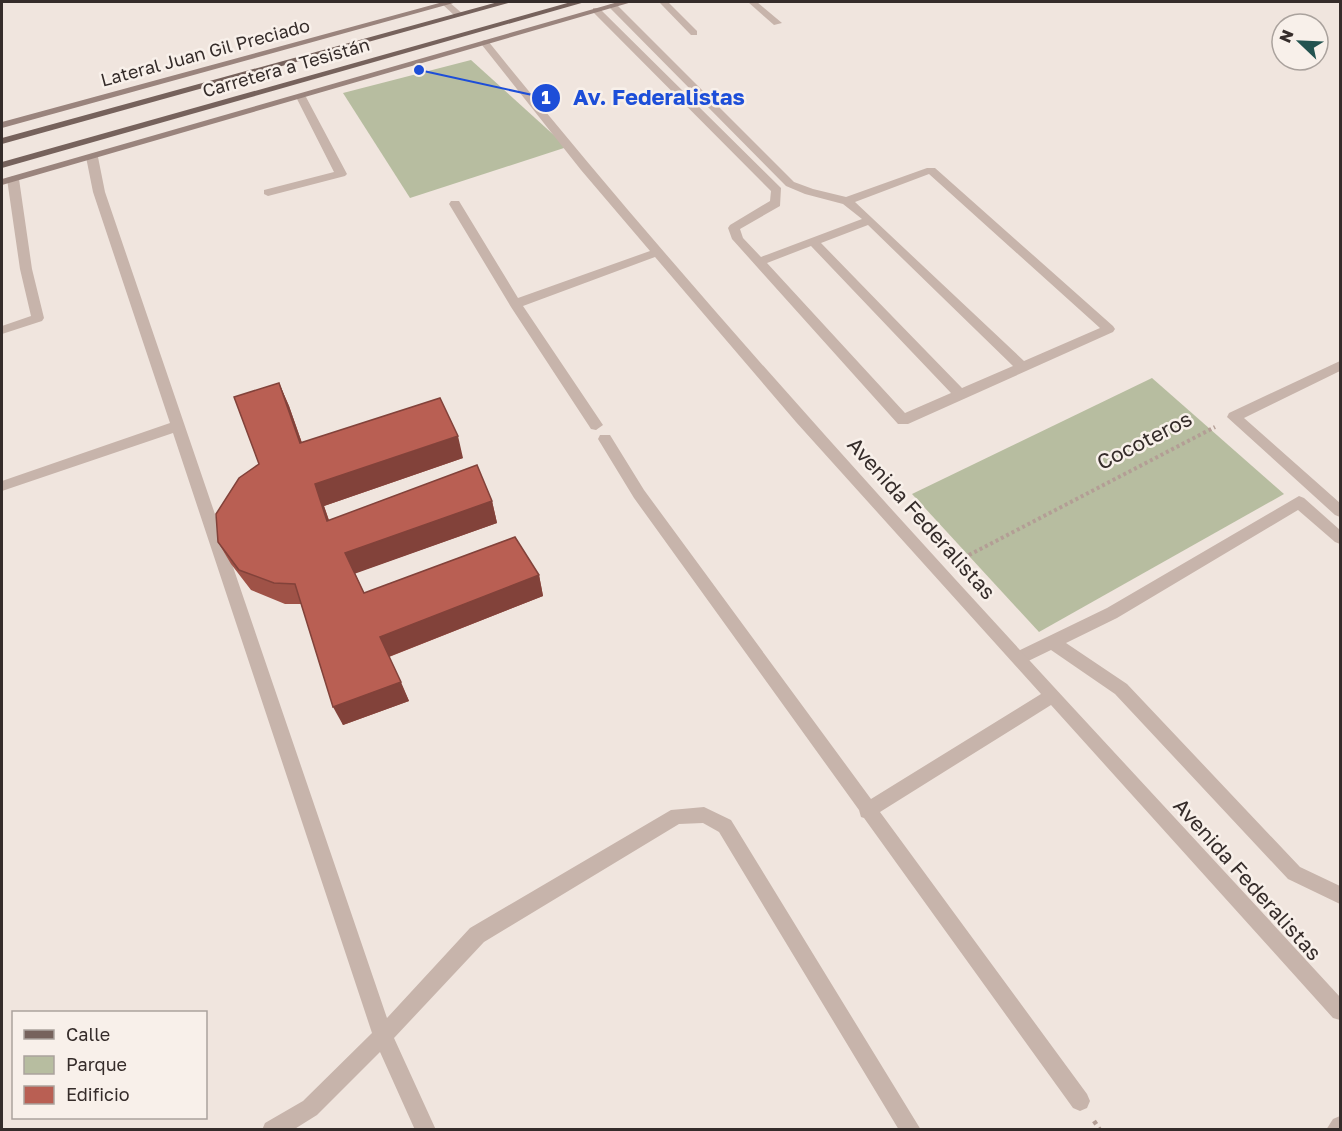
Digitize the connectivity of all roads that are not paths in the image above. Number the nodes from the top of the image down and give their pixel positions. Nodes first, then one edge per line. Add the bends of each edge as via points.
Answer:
1 (448, 2) edge
2 (507, 2) edge
3 (580, 2) edge
4 (627, 2) edge
5 (663, 2) edge
6 (752, 2) edge
7 (613, 6) junction
8 (596, 10) junction
9 (459, 15) junction
10 (777, 23) dead end
11 (694, 33) dead end
12 (485, 43) junction
13 (248, 95) junction
14 (301, 97) junction
15 (255, 110) junction
16 (2, 124) edge
17 (2, 141) edge
18 (92, 157) junction
19 (2, 165) edge
20 (7, 181) edge
21 (268, 192) dead end
22 (847, 201) junction
23 (455, 204) dead end
24 (870, 220) junction
25 (813, 241) junction
26 (658, 252) junction
27 (758, 262) junction
28 (515, 304) junction
29 (2, 330) edge
30 (1341, 366) edge
31 (1022, 367) junction
32 (961, 394) junction
33 (178, 426) junction
34 (2, 486) edge
35 (1341, 510) edge
36 (1341, 538) edge
37 (1050, 642) junction
38 (1020, 658) junction
39 (1053, 695) junction
40 (867, 811) junction
41 (1341, 895) edge
42 (1341, 1011) edge
43 (383, 1036) junction
44 (1080, 1101) dead end
45 (1341, 1125) edge
46 (272, 1130) edge
47 (426, 1130) edge
48 (911, 1130) edge
49 (1336, 1130) edge

1 - 9 street
1 - 16 main road, Lateral Juan Gil Preciado
2 - 9 main road, Carretera a Tesistán
3 - 13 main road, Carretera a Tesistán
4 - 7 main road
5 - 11 street
6 - 10 street
7 - 8 main road
7 - 22 street via 789,184
8 - 12 main road
8 - 27 street via 777,190 776,202 734,228 738,239
9 - 17 main road, Carretera a Tesistán
12 - 14 main road
12 - 26 street, Avenida Federalistas
13 - 15 main road
13 - 19 main road, Carretera a Tesistán
14 - 15 main road
14 - 21 street via 341,174
15 - 18 main road
18 - 20 main road
18 - 33 street via 99,192
20 - 29 street via 38,318
22 - 24 street
22 - 31 street via 931,171 1109,328
23 - 28 street
24 - 25 street
24 - 31 street
25 - 27 street
25 - 32 street
26 - 28 street
26 - 38 street, Avenida Federalistas via 801,418
27 - 32 street via 903,420
28 - 40 street via 639,494
30 - 35 street via 1234,417
31 - 32 street
33 - 34 street
33 - 43 street
36 - 37 street via 1299,502 1112,613
37 - 38 street
37 - 41 street via 1121,689 1294,873
38 - 39 street, Avenida Federalistas
39 - 40 street
39 - 42 street, Avenida Federalistas
40 - 44 street
43 - 46 street via 310,1108
43 - 47 street
43 - 48 street via 477,935 677,816 704,815 725,826
45 - 49 street

